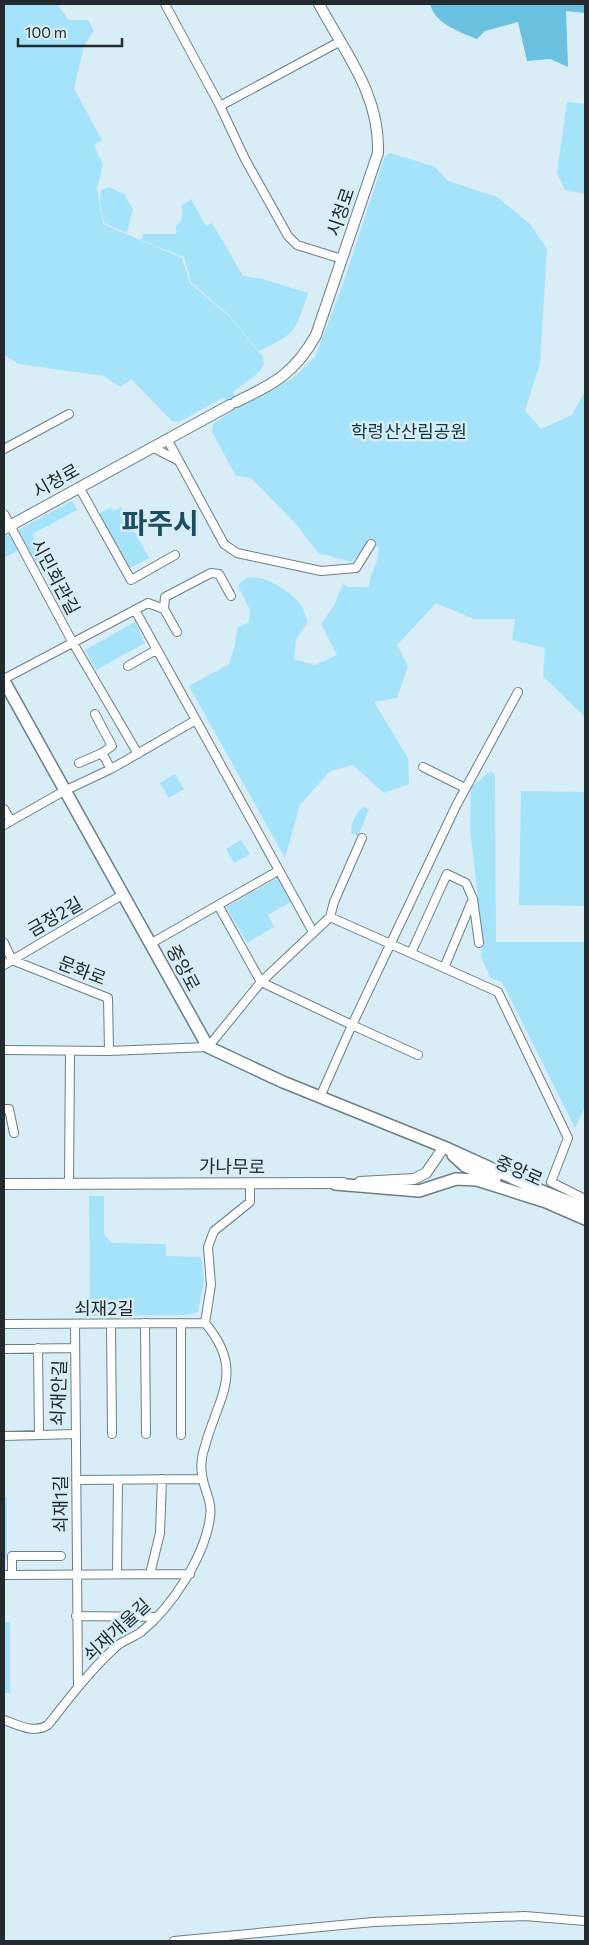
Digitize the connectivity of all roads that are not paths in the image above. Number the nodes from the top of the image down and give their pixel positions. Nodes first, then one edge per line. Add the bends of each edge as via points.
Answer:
1 (166, 4) edge
2 (319, 4) edge
3 (339, 42) junction
4 (220, 106) junction
5 (342, 258) junction
6 (69, 414) dead end
7 (167, 439) junction
8 (152, 447) junction
9 (4, 449) edge
10 (179, 462) junction
11 (79, 487) junction
12 (4, 514) edge
13 (7, 528) edge
14 (372, 544) dead end
15 (175, 555) dead end
16 (231, 596) dead end
17 (164, 609) junction
18 (135, 610) junction
19 (177, 632) dead end
20 (73, 643) junction
21 (156, 650) junction
22 (128, 666) dead end
23 (4, 680) edge
24 (518, 692) dead end
25 (95, 714) dead end
26 (196, 720) junction
27 (102, 753) junction
28 (138, 754) junction
29 (79, 763) dead end
30 (423, 767) dead end
31 (111, 769) junction
32 (465, 788) junction
33 (64, 791) junction
34 (4, 810) edge
35 (7, 823) edge
36 (362, 838) dead end
37 (278, 871) junction
38 (122, 895) junction
39 (473, 899) junction
40 (218, 905) junction
41 (330, 917) junction
42 (314, 932) junction
43 (4, 942) edge
44 (478, 943) dead end
45 (150, 944) junction
46 (390, 944) junction
47 (411, 953) junction
48 (12, 960) junction
49 (4, 965) edge
50 (444, 968) junction
51 (261, 982) junction
52 (352, 1025) junction
53 (208, 1048) junction
54 (4, 1050) edge
55 (70, 1051) junction
56 (109, 1051) junction
57 (418, 1055) dead end
58 (320, 1097) junction
59 (4, 1109) edge
60 (14, 1133) dead end
61 (444, 1147) junction
62 (70, 1182) junction
63 (250, 1183) junction
64 (4, 1184) edge
65 (335, 1184) junction
66 (585, 1199) edge
67 (543, 1201) junction
68 (585, 1208) edge
69 (585, 1219) edge
70 (146, 1323) junction
71 (181, 1323) junction
72 (205, 1323) junction
73 (4, 1324) edge
74 (75, 1324) junction
75 (111, 1324) junction
76 (38, 1348) junction
77 (76, 1348) junction
78 (4, 1349) edge
79 (76, 1434) junction
80 (112, 1434) dead end
81 (146, 1434) dead end
82 (39, 1435) junction
83 (181, 1435) dead end
84 (4, 1436) edge
85 (162, 1479) junction
86 (203, 1479) junction
87 (76, 1480) junction
88 (118, 1480) junction
89 (61, 1556) dead end
90 (117, 1574) junction
91 (150, 1574) junction
92 (190, 1574) junction
93 (12, 1575) junction
94 (76, 1575) junction
95 (4, 1576) edge
96 (76, 1616) junction
97 (156, 1618) junction
98 (78, 1687) junction
99 (4, 1720) edge
100 (585, 1921) edge
101 (174, 1941) edge

1 - 4 street
2 - 3 street, 시청로
3 - 4 street
3 - 5 street, 시청로 via 370,96 379,138 378,153
4 - 5 street via 288,236 297,245
5 - 7 street, 시청로 via 316,335 286,375
6 - 9 street
7 - 8 street, 시청로
7 - 10 street
8 - 10 street
8 - 11 street, 시청로
10 - 14 street via 224,544 237,553 320,571 356,568
11 - 13 street, 시청로
11 - 15 street via 130,580
12 - 13 street, 시민회관길
13 - 20 street, 시민회관길
16 - 17 street via 219,574 211,573 166,597
17 - 18 street via 148,603
17 - 19 street
18 - 20 street
18 - 21 street
20 - 23 street
20 - 28 street, 시민회관길
21 - 22 street
21 - 26 street
23 - 33 main road, 중앙로
24 - 32 street
25 - 27 street via 112,746
26 - 28 street
26 - 37 street
27 - 29 street
27 - 31 street
28 - 31 street
30 - 32 street
31 - 33 street
32 - 46 street
33 - 35 street
33 - 38 main road, 중앙로
34 - 35 street
36 - 41 street
37 - 40 street
37 - 42 street
38 - 45 main road, 중앙로
38 - 48 street, 금정2길
39 - 44 street
39 - 47 street via 466,883 447,874
39 - 50 street
40 - 45 street
40 - 51 street
41 - 42 street
41 - 46 street
42 - 51 street
43 - 48 street
45 - 53 main road, 중앙로
46 - 47 street
46 - 52 street
47 - 50 street
48 - 49 street, 금정2길
48 - 56 street, 문화로 via 108,998
50 - 66 street via 498,992 568,1138 551,1182
51 - 52 street
51 - 53 street
52 - 57 street
52 - 58 street
53 - 56 street
53 - 58 main road, 중앙로
54 - 55 street
55 - 56 street
55 - 62 street
58 - 61 main road, 중앙로
59 - 60 street via 8,1109
61 - 65 street, 가나무로 via 426,1173 414,1179
61 - 67 main road, 중앙로 via 465,1166
61 - 68 main road, 중앙로
62 - 63 street, 가나무로
62 - 64 street, 가나무로
63 - 65 street, 가나무로
63 - 72 street via 250,1202 214,1230 208,1247 211,1285
65 - 67 main road via 419,1191 456,1179 476,1180
67 - 69 main road, 중앙로
70 - 71 street, 쇠재2길
70 - 75 street, 쇠재2길
70 - 81 street
71 - 72 street, 쇠재2길
71 - 83 street
72 - 86 street, 쇠재개울길 via 214,1334 227,1371 224,1395 201,1458
73 - 74 street, 쇠재2길
74 - 75 street, 쇠재2길
74 - 77 street, 쇠재안길
75 - 80 street
76 - 77 street, 쇠재안길
76 - 78 street, 쇠재안길
76 - 82 street, 쇠재안길
77 - 79 street, 쇠재안길
79 - 82 street, 쇠재안길
79 - 87 street, 쇠재1길
82 - 84 street, 쇠재안길
85 - 86 street
85 - 88 street
85 - 91 street via 160,1533
86 - 92 street, 쇠재개울길 via 210,1517
87 - 88 street
87 - 94 street, 쇠재1길
88 - 90 street
89 - 93 street via 12,1556
90 - 91 street
90 - 94 street
91 - 92 street
92 - 97 street, 쇠재개울길
93 - 94 street
93 - 95 street
94 - 96 street, 쇠재1길
96 - 97 street
96 - 98 street, 쇠재1길
97 - 98 street, 쇠재개울길 via 119,1644
98 - 99 street, 쇠재개울길 via 42,1729 29,1729
100 - 101 street via 525,1916 373,1922

